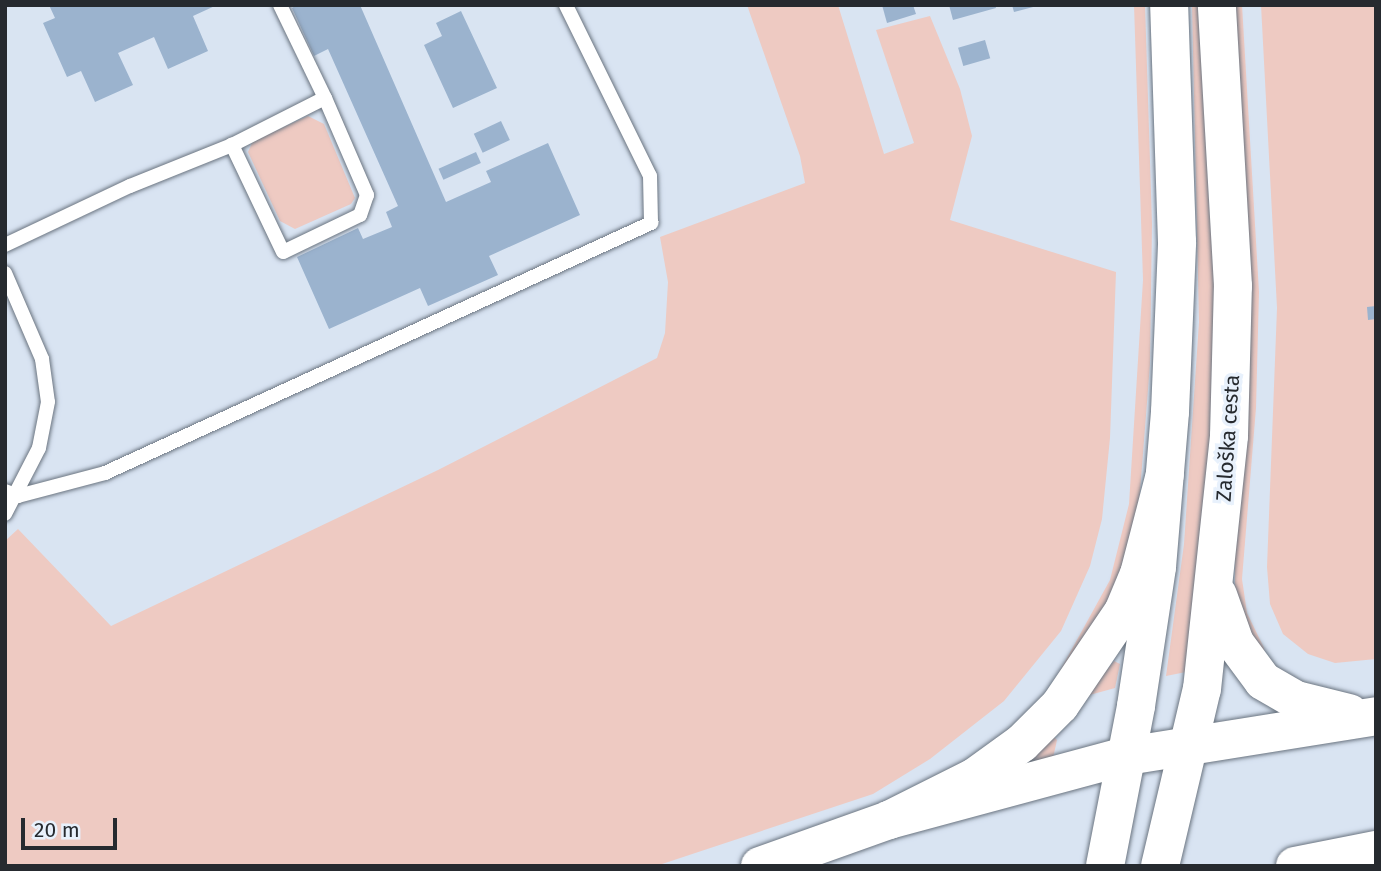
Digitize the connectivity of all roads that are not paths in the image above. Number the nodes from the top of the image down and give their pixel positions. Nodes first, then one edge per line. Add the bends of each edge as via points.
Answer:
1 (280, 5) edge
2 (566, 5) edge
3 (1169, 5) edge
4 (1217, 5) edge
5 (325, 98) junction
6 (232, 145) junction
7 (5, 245) edge
8 (5, 273) edge
9 (1165, 474) junction
10 (12, 493) edge
11 (5, 514) edge
12 (1217, 572) junction
13 (1376, 715) edge
14 (1188, 747) junction
15 (1127, 757) junction
16 (889, 820) junction
17 (1376, 850) edge
18 (760, 866) edge
19 (1105, 866) edge
20 (1160, 866) edge
21 (1295, 866) edge

1 - 5 lane
2 - 10 lane via 650,176 651,223 105,472
3 - 9 main road via 1177,242
4 - 12 main road, Zaloška cesta via 1234,356
5 - 6 lane
5 - 6 lane via 367,195 360,215 283,252
6 - 7 lane via 130,186
8 - 10 lane via 42,359 48,401 39,448
9 - 15 main road via 1157,567
9 - 16 main road via 1139,574 1123,612 1060,705 1022,743 975,777
10 - 11 lane
12 - 13 main road via 1228,630 1263,681 1319,707
12 - 14 main road, Zaloška cesta via 1202,689
13 - 14 main road
14 - 15 main road
14 - 20 main road, Zaloška cesta
15 - 16 main road
15 - 19 main road
16 - 18 main road
17 - 21 main road

